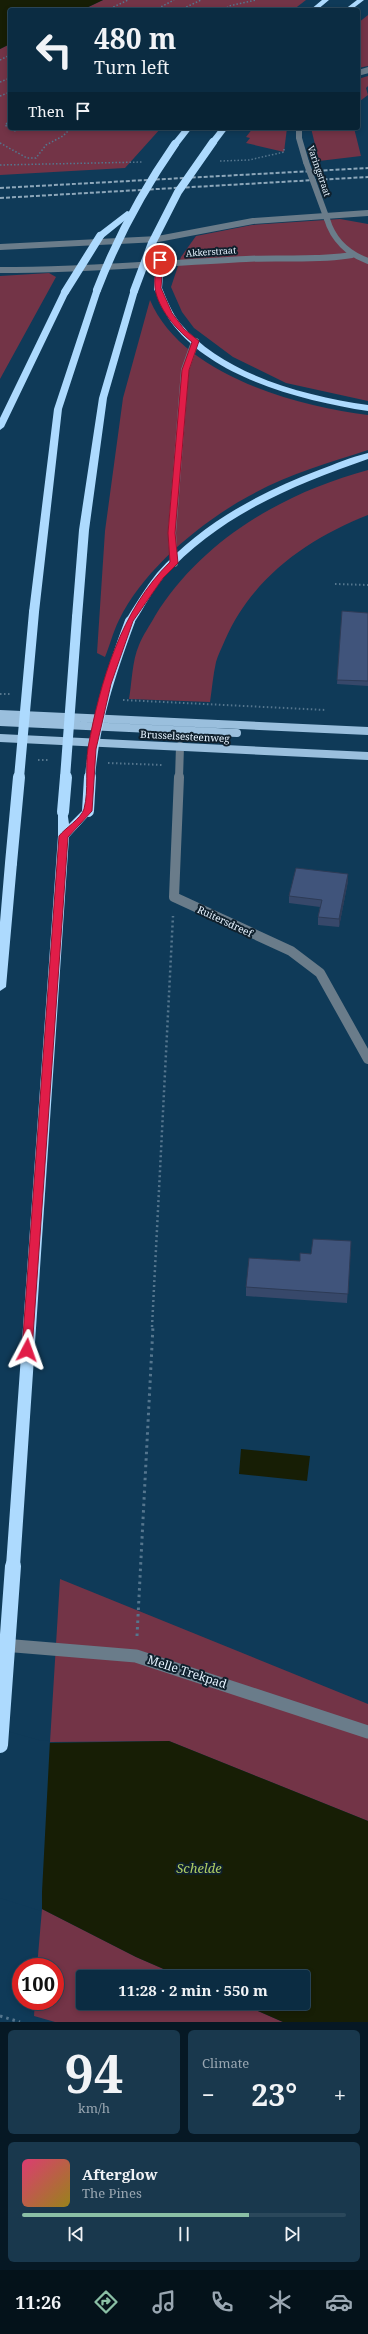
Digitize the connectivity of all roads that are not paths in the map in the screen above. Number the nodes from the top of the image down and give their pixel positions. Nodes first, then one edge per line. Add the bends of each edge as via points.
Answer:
1 (326, 0) edge
2 (361, 0) edge
3 (316, 8) edge
4 (350, 8) edge
5 (186, 130) edge
6 (222, 130) edge
7 (299, 130) edge
8 (130, 213) junction
9 (368, 213) edge
10 (152, 243) junction
11 (0, 247) edge
12 (352, 255) junction
13 (368, 261) edge
14 (0, 270) edge
15 (196, 341) junction
16 (368, 408) edge
17 (0, 427) edge
18 (368, 456) edge
19 (174, 563) junction
20 (0, 714) edge
21 (0, 722) edge
22 (303, 729) junction
23 (368, 731) edge
24 (0, 738) edge
25 (180, 746) junction
26 (368, 756) edge
27 (64, 836) junction
28 (0, 987) edge
29 (368, 1059) edge
30 (0, 1644) edge
31 (368, 1732) edge
32 (0, 1745) edge

1 - 3 highway
2 - 4 highway
5 - 8 highway, bridge
6 - 10 highway, bridge via 178,192
7 - 12 street, Varingstraat, bridge via 306,162 330,230
8 - 17 highway, bridge via 100,236 65,292
8 - 28 highway, bridge via 107,262 58,409 34,612
9 - 11 street via 253,221 158,239
10 - 15 highway, bridge via 160,260 158,288 169,314 182,330
10 - 27 highway, bridge via 134,291 103,398 84,530
12 - 13 street
12 - 14 street, Akkerstraat via 334,258 248,259 56,270
15 - 16 highway via 222,361 278,389
15 - 19 street via 186,370 172,533
18 - 19 highway via 316,474 257,500 200,538
19 - 27 highway, bridge via 160,576 130,621 107,684 92,749 88,811
20 - 22 main road, Brusselsesteenweg
21 - 22 main road via 271,734
22 - 23 main road, Brusselsesteenweg
24 - 25 main road, Brusselsesteenweg
25 - 26 main road, Brusselsesteenweg
25 - 29 street, Ruitersdreef via 174,897 291,951 320,973
27 - 32 highway, bridge
30 - 31 street, Melle Trekpad via 8,1647 136,1656

